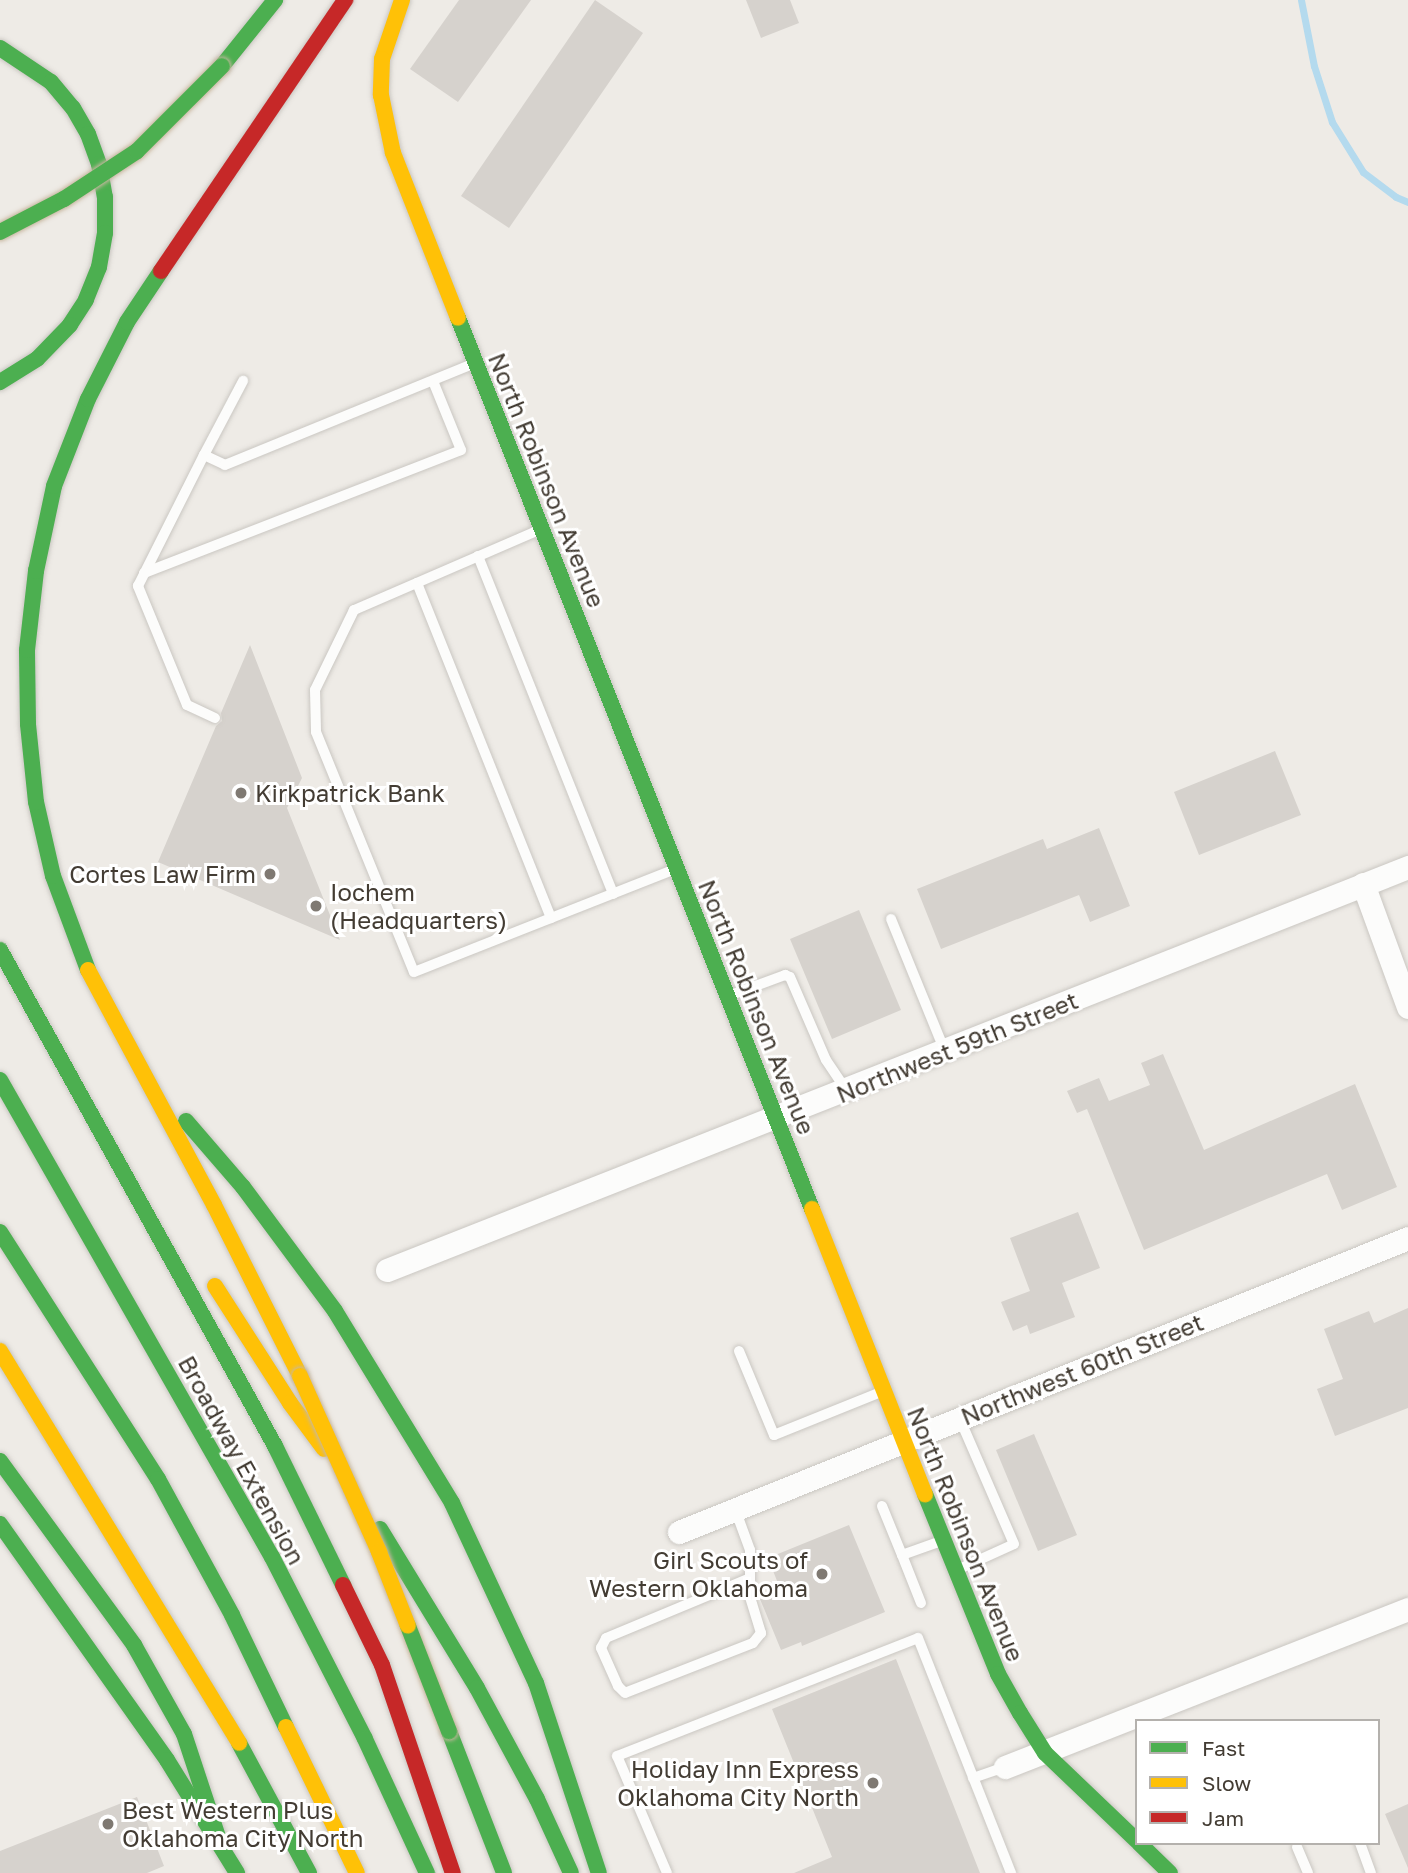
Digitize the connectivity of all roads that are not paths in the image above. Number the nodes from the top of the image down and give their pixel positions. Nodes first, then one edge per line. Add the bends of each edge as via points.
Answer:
1 (275, 0) edge
2 (345, 0) edge
3 (402, 0) edge
4 (0, 48) edge
5 (0, 233) edge
6 (476, 363) junction
7 (243, 381) dead end
8 (433, 381) junction
9 (0, 382) edge
10 (204, 454) junction
11 (542, 529) junction
12 (478, 556) junction
13 (144, 573) junction
14 (417, 583) junction
15 (215, 718) dead end
16 (1408, 867) edge
17 (677, 868) junction
18 (1363, 884) junction
19 (613, 894) junction
20 (551, 918) junction
21 (891, 919) dead end
22 (0, 950) edge
23 (728, 996) junction
24 (1408, 1007) edge
25 (945, 1051) junction
26 (137, 1063) junction
27 (69, 1079) junction
28 (0, 1080) edge
29 (847, 1091) junction
30 (776, 1119) junction
31 (163, 1210) dead end
32 (0, 1232) edge
33 (1408, 1238) edge
34 (387, 1270) dead end
35 (209, 1277) dead end
36 (0, 1351) edge
37 (740, 1351) dead end
38 (884, 1391) junction
39 (960, 1419) junction
40 (904, 1441) junction
41 (0, 1461) edge
42 (882, 1506) dead end
43 (735, 1509) junction
44 (0, 1524) edge
45 (678, 1532) dead end
46 (944, 1540) junction
47 (902, 1555) junction
48 (956, 1570) junction
49 (748, 1579) junction
50 (921, 1603) dead end
51 (1408, 1609) edge
52 (1045, 1753) junction
53 (1005, 1767) joint
54 (974, 1778) junction
55 (1135, 1839) edge
56 (220, 1843) junction
57 (1141, 1845) edge
58 (1361, 1845) edge
59 (1297, 1847) dead end
60 (237, 1873) edge
61 (309, 1873) edge
62 (357, 1873) edge
63 (427, 1873) edge
64 (453, 1873) edge
65 (504, 1873) edge
66 (571, 1873) edge
67 (599, 1873) edge
68 (667, 1873) edge
69 (1011, 1873) edge
70 (1170, 1873) edge
71 (1308, 1873) edge
72 (1371, 1873) edge

1 - 5 main road, bridge via 222,66 136,150 64,199
2 - 26 main road via 127,322 88,399 54,486 36,571 27,674 36,802 53,876 80,955
3 - 6 main road, North Robinson Avenue via 382,59 381,95 393,153
4 - 9 main road via 51,82 88,134 99,164 106,233 99,267 70,325 37,359
6 - 8 lane
6 - 11 main road, North Robinson Avenue
7 - 10 lane
8 - 10 lane via 225,465
8 - 13 lane via 461,450
10 - 13 lane
11 - 12 lane
11 - 17 main road, North Robinson Avenue
12 - 14 lane
12 - 19 lane
13 - 15 lane via 138,586 187,705
14 - 20 lane
14 - 20 lane via 354,610 315,690 316,732 321,745 414,972
16 - 18 street, Northwest 59th Street
17 - 19 lane
17 - 23 main road, North Robinson Avenue
18 - 24 street
18 - 25 street, Northwest 59th Street
19 - 20 lane
21 - 25 lane
22 - 27 main road
23 - 29 lane via 790,977 826,1060
23 - 30 main road, North Robinson Avenue
25 - 29 street, Northwest 59th Street
26 - 65 main road, bridge via 300,1376 379,1552
26 - 67 main road via 243,1187 335,1311 452,1503 536,1683
27 - 31 main road
27 - 64 main road via 275,1446 382,1665
28 - 63 main road, Broadway Extension via 272,1557
29 - 30 street, Northwest 59th Street
30 - 34 street, Northwest 59th Street
30 - 38 main road, North Robinson Avenue
32 - 62 main road via 158,1479 232,1615
33 - 39 street, Northwest 60th Street
35 - 66 main road via 427,1602 537,1799
36 - 61 main road via 241,1746
37 - 38 lane via 774,1435
38 - 40 main road, North Robinson Avenue
39 - 40 street, Northwest 60th Street
39 - 48 lane via 1014,1544
40 - 43 street, Northwest 60th Street
40 - 46 main road, North Robinson Avenue
41 - 56 main road via 134,1645 184,1734
42 - 47 lane
43 - 45 street, Northwest 60th Street
43 - 49 lane via 750,1550
44 - 56 main road
46 - 47 lane
46 - 48 main road, North Robinson Avenue
47 - 50 lane
48 - 52 main road, North Robinson Avenue via 998,1674
49 - 49 lane via 761,1633 753,1643 625,1693 618,1686 601,1648 606,1638
51 - 52 street
52 - 53 street
52 - 55 main road, North Robinson Avenue
53 - 54 lane
54 - 68 lane via 918,1638 617,1756
54 - 69 lane
56 - 60 main road
57 - 70 main road, North Robinson Avenue
58 - 72 lane
59 - 71 lane

